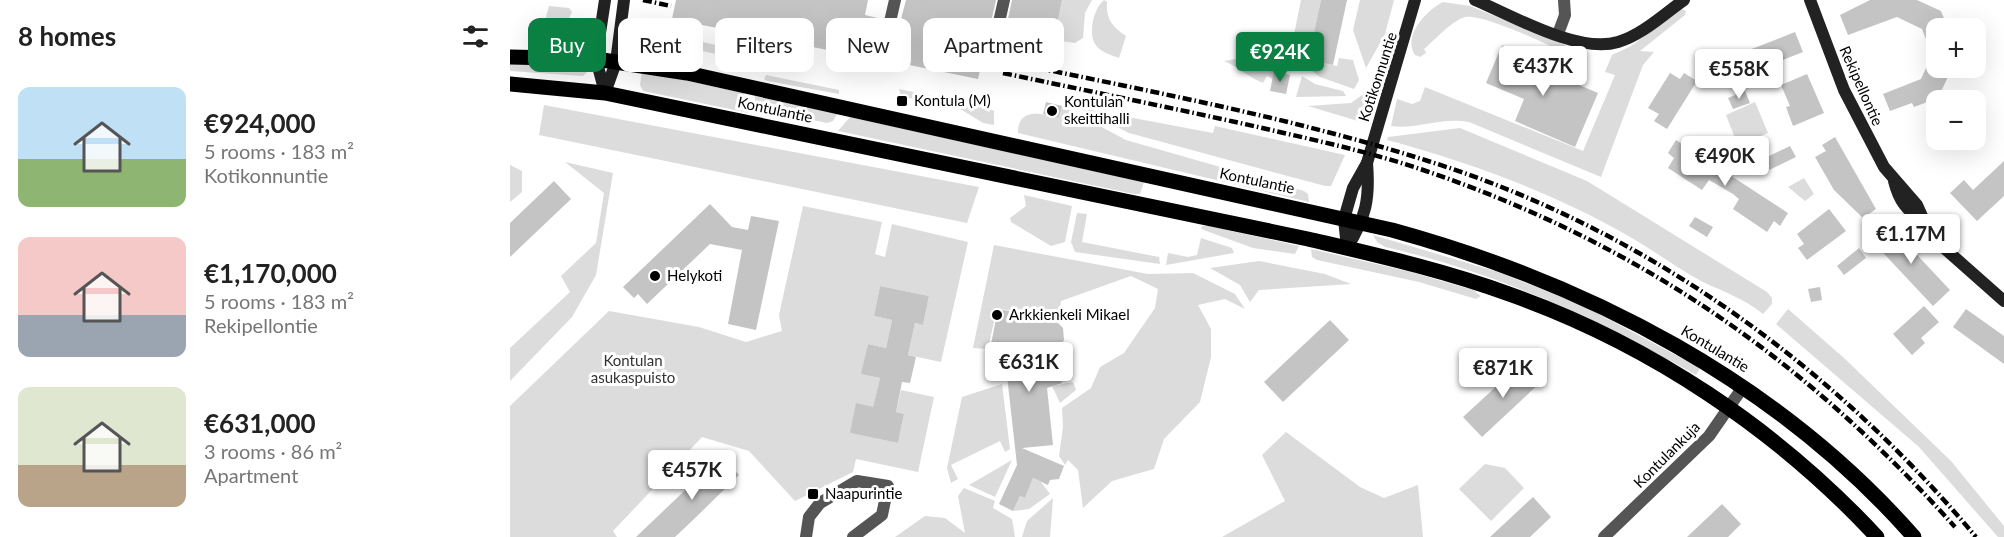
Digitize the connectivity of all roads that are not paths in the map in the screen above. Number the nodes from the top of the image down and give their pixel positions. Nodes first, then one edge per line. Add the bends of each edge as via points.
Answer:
1 (605, 0) edge
2 (624, 0) edge
3 (895, 0) edge
4 (1004, 0) edge
5 (1415, 0) edge
6 (1475, 0) edge
7 (1564, 0) edge
8 (1684, 0) edge
9 (1810, 0) edge
10 (601, 18) edge
11 (889, 18) edge
12 (1000, 18) edge
13 (1558, 34) junction
14 (510, 57) edge
15 (528, 57) edge
16 (606, 60) edge
17 (616, 62) junction
18 (599, 72) edge
19 (510, 84) edge
20 (604, 93) junction
21 (1367, 163) junction
22 (1344, 219) junction
23 (1362, 223) junction
24 (1347, 248) junction
25 (2004, 302) edge
26 (1743, 387) junction
27 (1729, 408) junction
28 (806, 533) edge
29 (853, 537) edge
30 (1604, 537) edge
31 (1877, 537) edge
32 (1914, 537) edge

1 - 10 street
2 - 17 street
3 - 11 street
4 - 12 street
5 - 21 street, Kotikonnuntie
6 - 13 street
7 - 13 street
8 - 13 street via 1620,42 1594,45
9 - 25 street, Rekipellontie via 1854,112 1894,181 1917,205 1943,247
14 - 15 main road, Kontulantie
16 - 17 main road, Kontulantie
17 - 20 street
17 - 22 main road, Kontulantie via 740,84
18 - 20 street
19 - 20 main road, Kontulantie
20 - 24 main road, Kontulantie
21 - 22 street, Kotikonnuntie via 1353,188
21 - 23 street, Kotikonnuntie via 1369,192
22 - 23 main road, Kontulantie
22 - 24 street, Kotikonnuntie
23 - 24 street, Kotikonnuntie
23 - 26 main road, Kontulantie via 1434,241 1557,285 1644,328
24 - 27 main road, Kontulantie via 1464,278 1542,307 1636,351
26 - 27 street, Kontulankuja
26 - 32 main road, Kontulantie via 1828,452
27 - 30 street, Kontulankuja via 1709,436
27 - 31 main road, Kontulantie via 1813,475
28 - 29 street via 813,510 857,481 888,486 882,515

